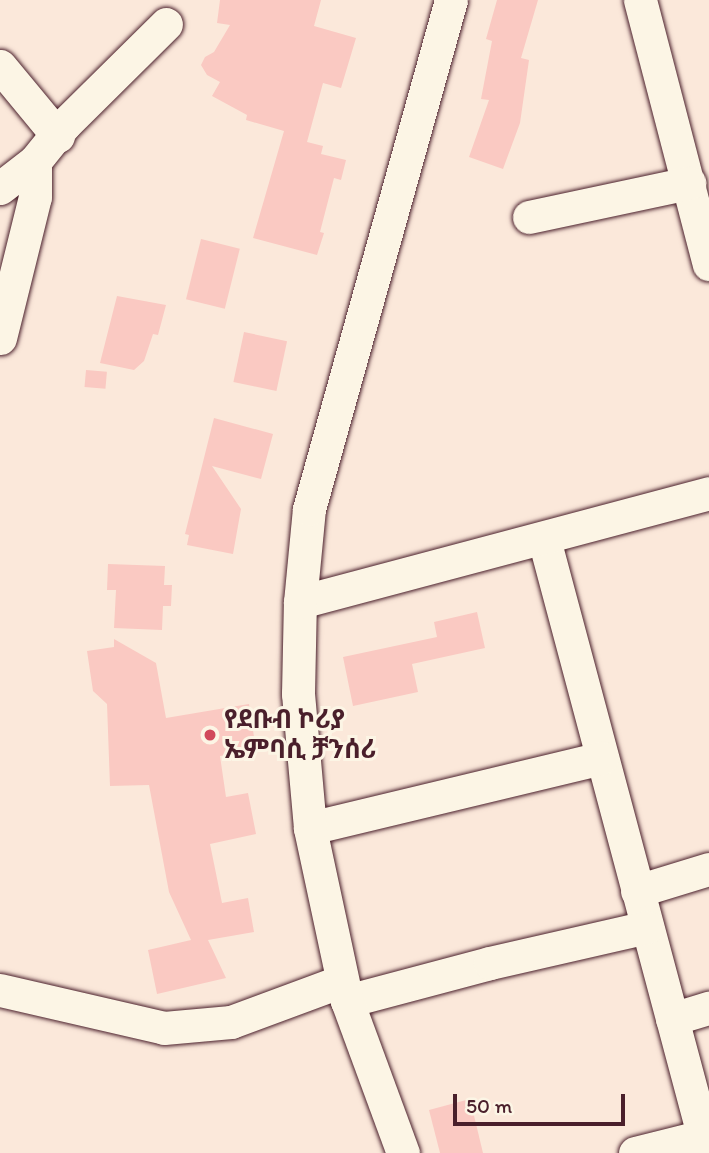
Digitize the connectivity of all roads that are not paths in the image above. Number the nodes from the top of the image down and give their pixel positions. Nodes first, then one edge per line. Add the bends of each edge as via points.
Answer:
1 (451, 0) edge
2 (640, 0) edge
3 (166, 24) dead end
4 (0, 66) edge
5 (58, 136) junction
6 (35, 161) junction
7 (689, 183) junction
8 (0, 188) edge
9 (529, 217) dead end
10 (709, 264) edge
11 (0, 338) edge
12 (709, 493) edge
13 (544, 539) junction
14 (300, 602) junction
15 (602, 758) junction
16 (310, 828) junction
17 (709, 869) edge
18 (637, 891) junction
19 (647, 928) junction
20 (0, 990) edge
21 (344, 991) junction
22 (709, 1009) edge
23 (672, 1019) junction
24 (705, 1145) edge
25 (403, 1153) edge
26 (635, 1153) edge

1 - 14 street via 309,509
2 - 7 street
3 - 5 street
4 - 5 street
5 - 6 street
6 - 8 street
6 - 11 street via 35,197
7 - 9 street
7 - 10 street
12 - 13 street
13 - 14 street
13 - 15 street
14 - 16 street via 298,694
15 - 16 street
15 - 18 street
16 - 21 street
17 - 18 street
18 - 19 street
19 - 21 street
19 - 23 street
20 - 21 street via 164,1028 231,1022
21 - 25 street
22 - 23 street
23 - 24 street
24 - 26 street

